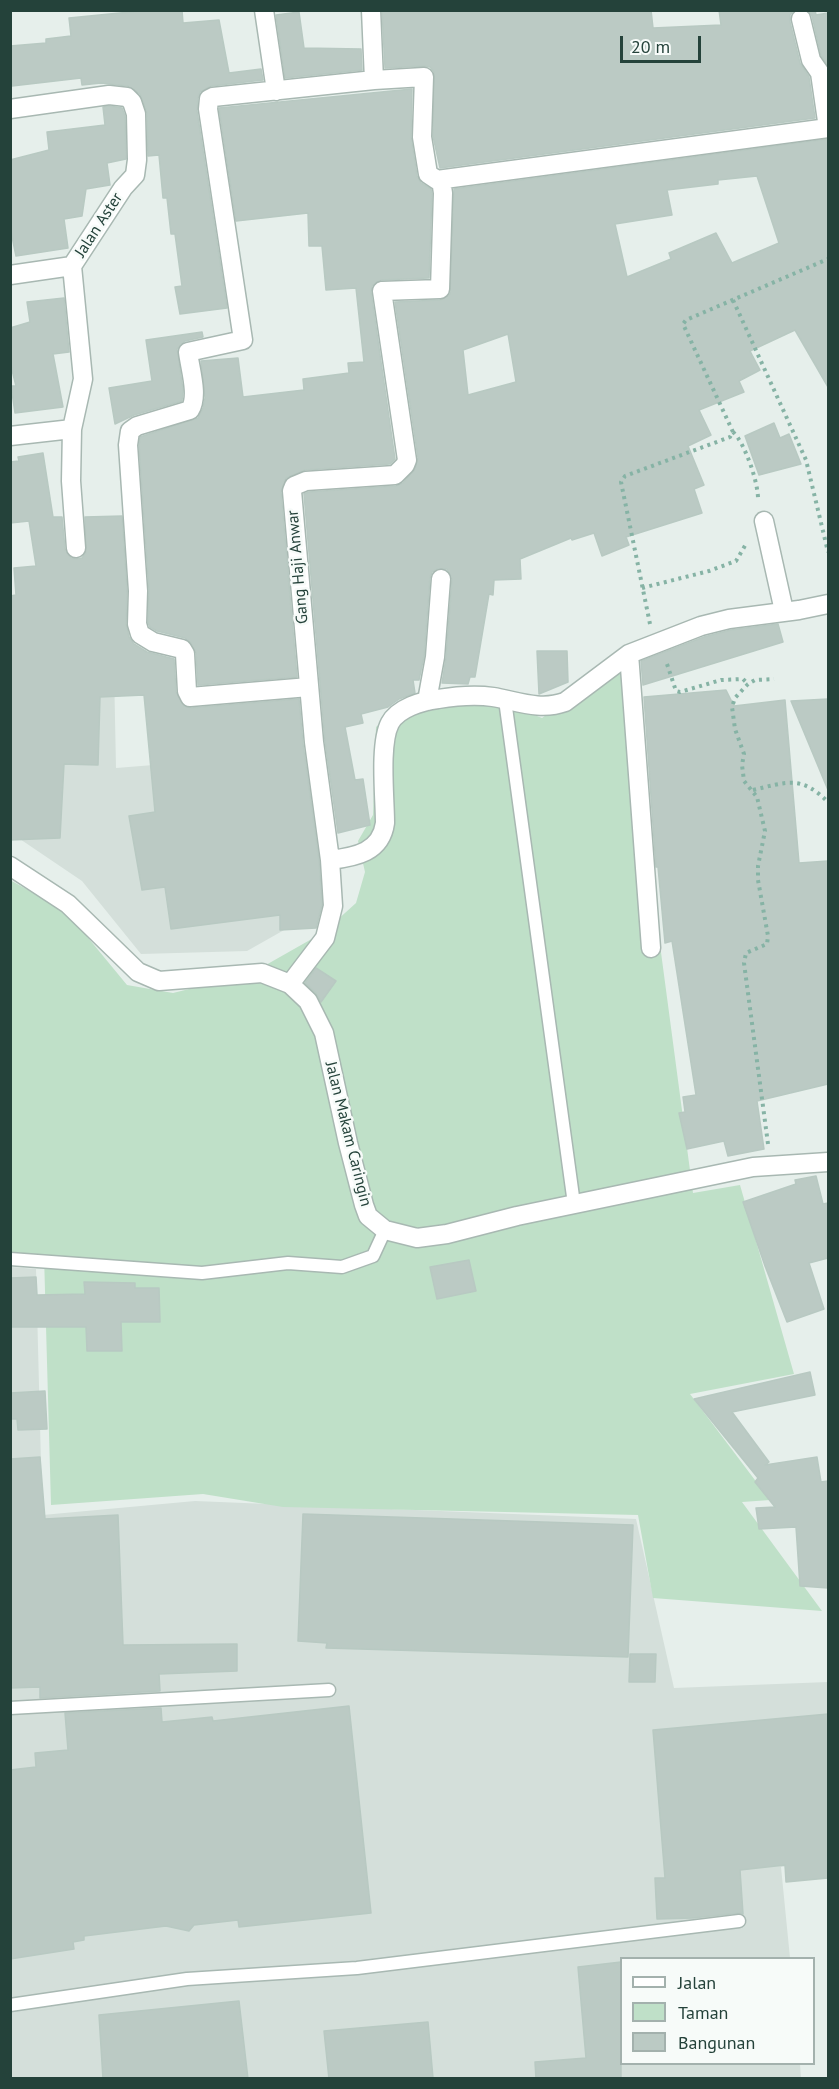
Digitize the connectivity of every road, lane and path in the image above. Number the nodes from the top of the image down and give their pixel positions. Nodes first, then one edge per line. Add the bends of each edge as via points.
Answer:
1 (264, 10) edge
2 (371, 10) edge
3 (801, 20) dead end
4 (374, 80) junction
5 (276, 91) junction
6 (10, 109) edge
7 (828, 128) edge
8 (441, 180) junction
9 (828, 259) edge
10 (72, 266) junction
11 (10, 275) edge
12 (733, 300) junction
13 (72, 429) junction
14 (733, 432) junction
15 (10, 436) edge
16 (758, 503) dead end
17 (764, 521) dead end
18 (747, 535) dead end
19 (76, 548) dead end
20 (828, 552) edge
21 (441, 579) dead end
22 (642, 588) junction
23 (828, 604) edge
24 (784, 611) junction
25 (658, 643) junction
26 (629, 654) junction
27 (774, 679) dead end
28 (748, 684) junction
29 (309, 687) junction
30 (505, 700) junction
31 (427, 701) junction
32 (751, 790) junction
33 (828, 802) edge
34 (330, 860) junction
35 (10, 866) edge
36 (651, 948) dead end
37 (290, 984) junction
38 (828, 1162) edge
39 (771, 1166) junction
40 (574, 1204) junction
41 (385, 1230) junction
42 (10, 1259) edge
43 (329, 1690) dead end
44 (10, 1708) edge
45 (739, 1921) dead end
46 (10, 2005) edge

1 - 5 street
2 - 4 street
3 - 7 street via 811,60 820,73
4 - 5 street
4 - 8 street via 424,77 422,137 426,166 428,174
5 - 29 street via 213,97 208,102 243,340 188,352 194,405 190,410 130,431 137,624 140,634 153,642 182,649 190,697
6 - 10 street, Jalan Aster via 110,95 127,97 132,102 138,160 135,175
7 - 8 street
8 - 29 street, Gang Haji Anwar via 440,288 382,291 396,372 405,465 395,475 306,481 292,491
9 - 12 path
10 - 11 street
10 - 13 street, Jalan Aster via 83,379
12 - 14 path via 683,324
12 - 20 path via 806,460
13 - 15 street
13 - 19 street, Jalan Aster
14 - 16 path via 752,471
14 - 22 path via 730,437 626,476 621,482
17 - 24 street
18 - 22 path via 736,561
21 - 31 street
22 - 25 path
23 - 24 street
24 - 25 street via 701,626
25 - 26 street
25 - 28 path via 676,691 732,678
26 - 30 street via 565,702 547,707
26 - 36 street
27 - 28 path
28 - 32 path via 732,707 744,754 744,781
29 - 34 street, Gang Haji Anwar
30 - 31 street via 457,696
30 - 40 lane
31 - 34 street via 401,711 390,722 384,740 386,823 379,842 350,858
32 - 33 path via 800,782 818,791
32 - 39 path via 757,797 765,831 758,880 768,936 767,944 746,953 744,963
34 - 37 street, Gang Haji Anwar via 333,906 326,938
35 - 37 street, Jalan Makam Caringin via 68,904 138,972 159,981 262,973
37 - 41 street, Jalan Makam Caringin via 308,1001 324,1033 364,1205 368,1216
38 - 39 street
39 - 40 street
40 - 41 street via 447,1234 417,1238
41 - 42 lane via 373,1256 342,1267 288,1263 202,1273
43 - 44 lane
45 - 46 lane via 357,1968 187,1979

